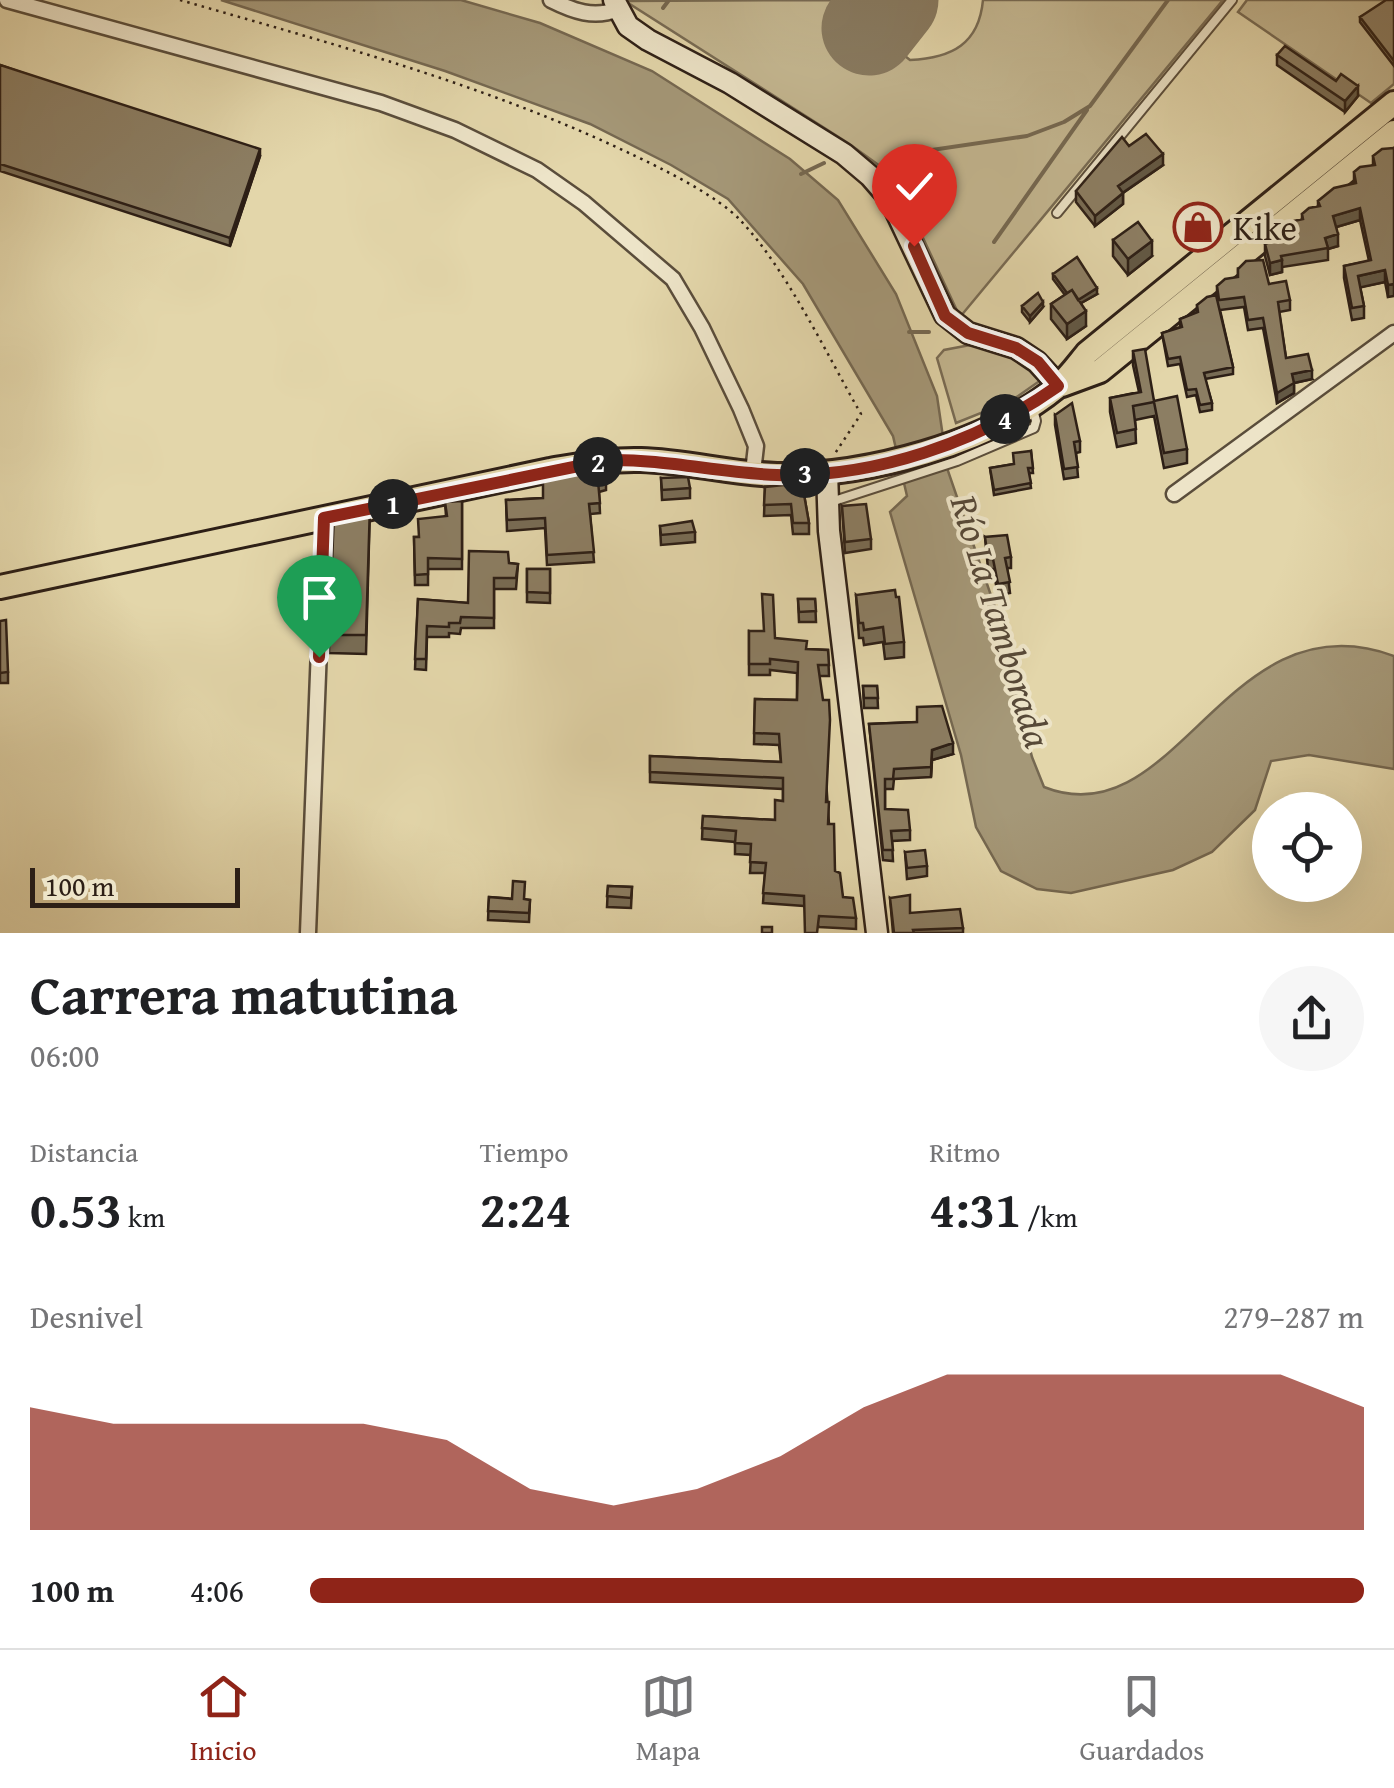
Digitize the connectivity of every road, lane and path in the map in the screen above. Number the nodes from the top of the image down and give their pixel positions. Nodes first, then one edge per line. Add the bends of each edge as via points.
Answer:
1 (7, 0) edge
2 (180, 0) edge
3 (551, 0) edge
4 (1232, 0) edge
5 (616, 5) edge
6 (1394, 102) edge
7 (1394, 132) edge
8 (1057, 213) dead end
9 (1246, 239) junction
10 (1394, 333) edge
11 (1058, 386) junction
12 (894, 470) junction
13 (753, 472) junction
14 (828, 472) junction
15 (1174, 494) dead end
16 (828, 503) junction
17 (324, 518) junction
18 (0, 587) edge
19 (308, 933) edge
20 (878, 933) edge

1 - 13 street via 381,103 537,170 673,280 741,409 756,446
2 - 14 path via 466,84 669,172 738,218 768,254 861,414
3 - 5 street via 590,15
4 - 8 lane
5 - 11 street via 628,26 648,40 730,83 870,176 890,198 945,316 968,333 1016,348
6 - 9 main road
7 - 9 main road
9 - 11 main road via 1088,353
10 - 15 street
11 - 12 main road via 952,453
12 - 14 main road
12 - 16 lane
13 - 14 main road
13 - 17 main road via 608,460
14 - 16 street
16 - 20 street
17 - 18 main road
17 - 19 street

